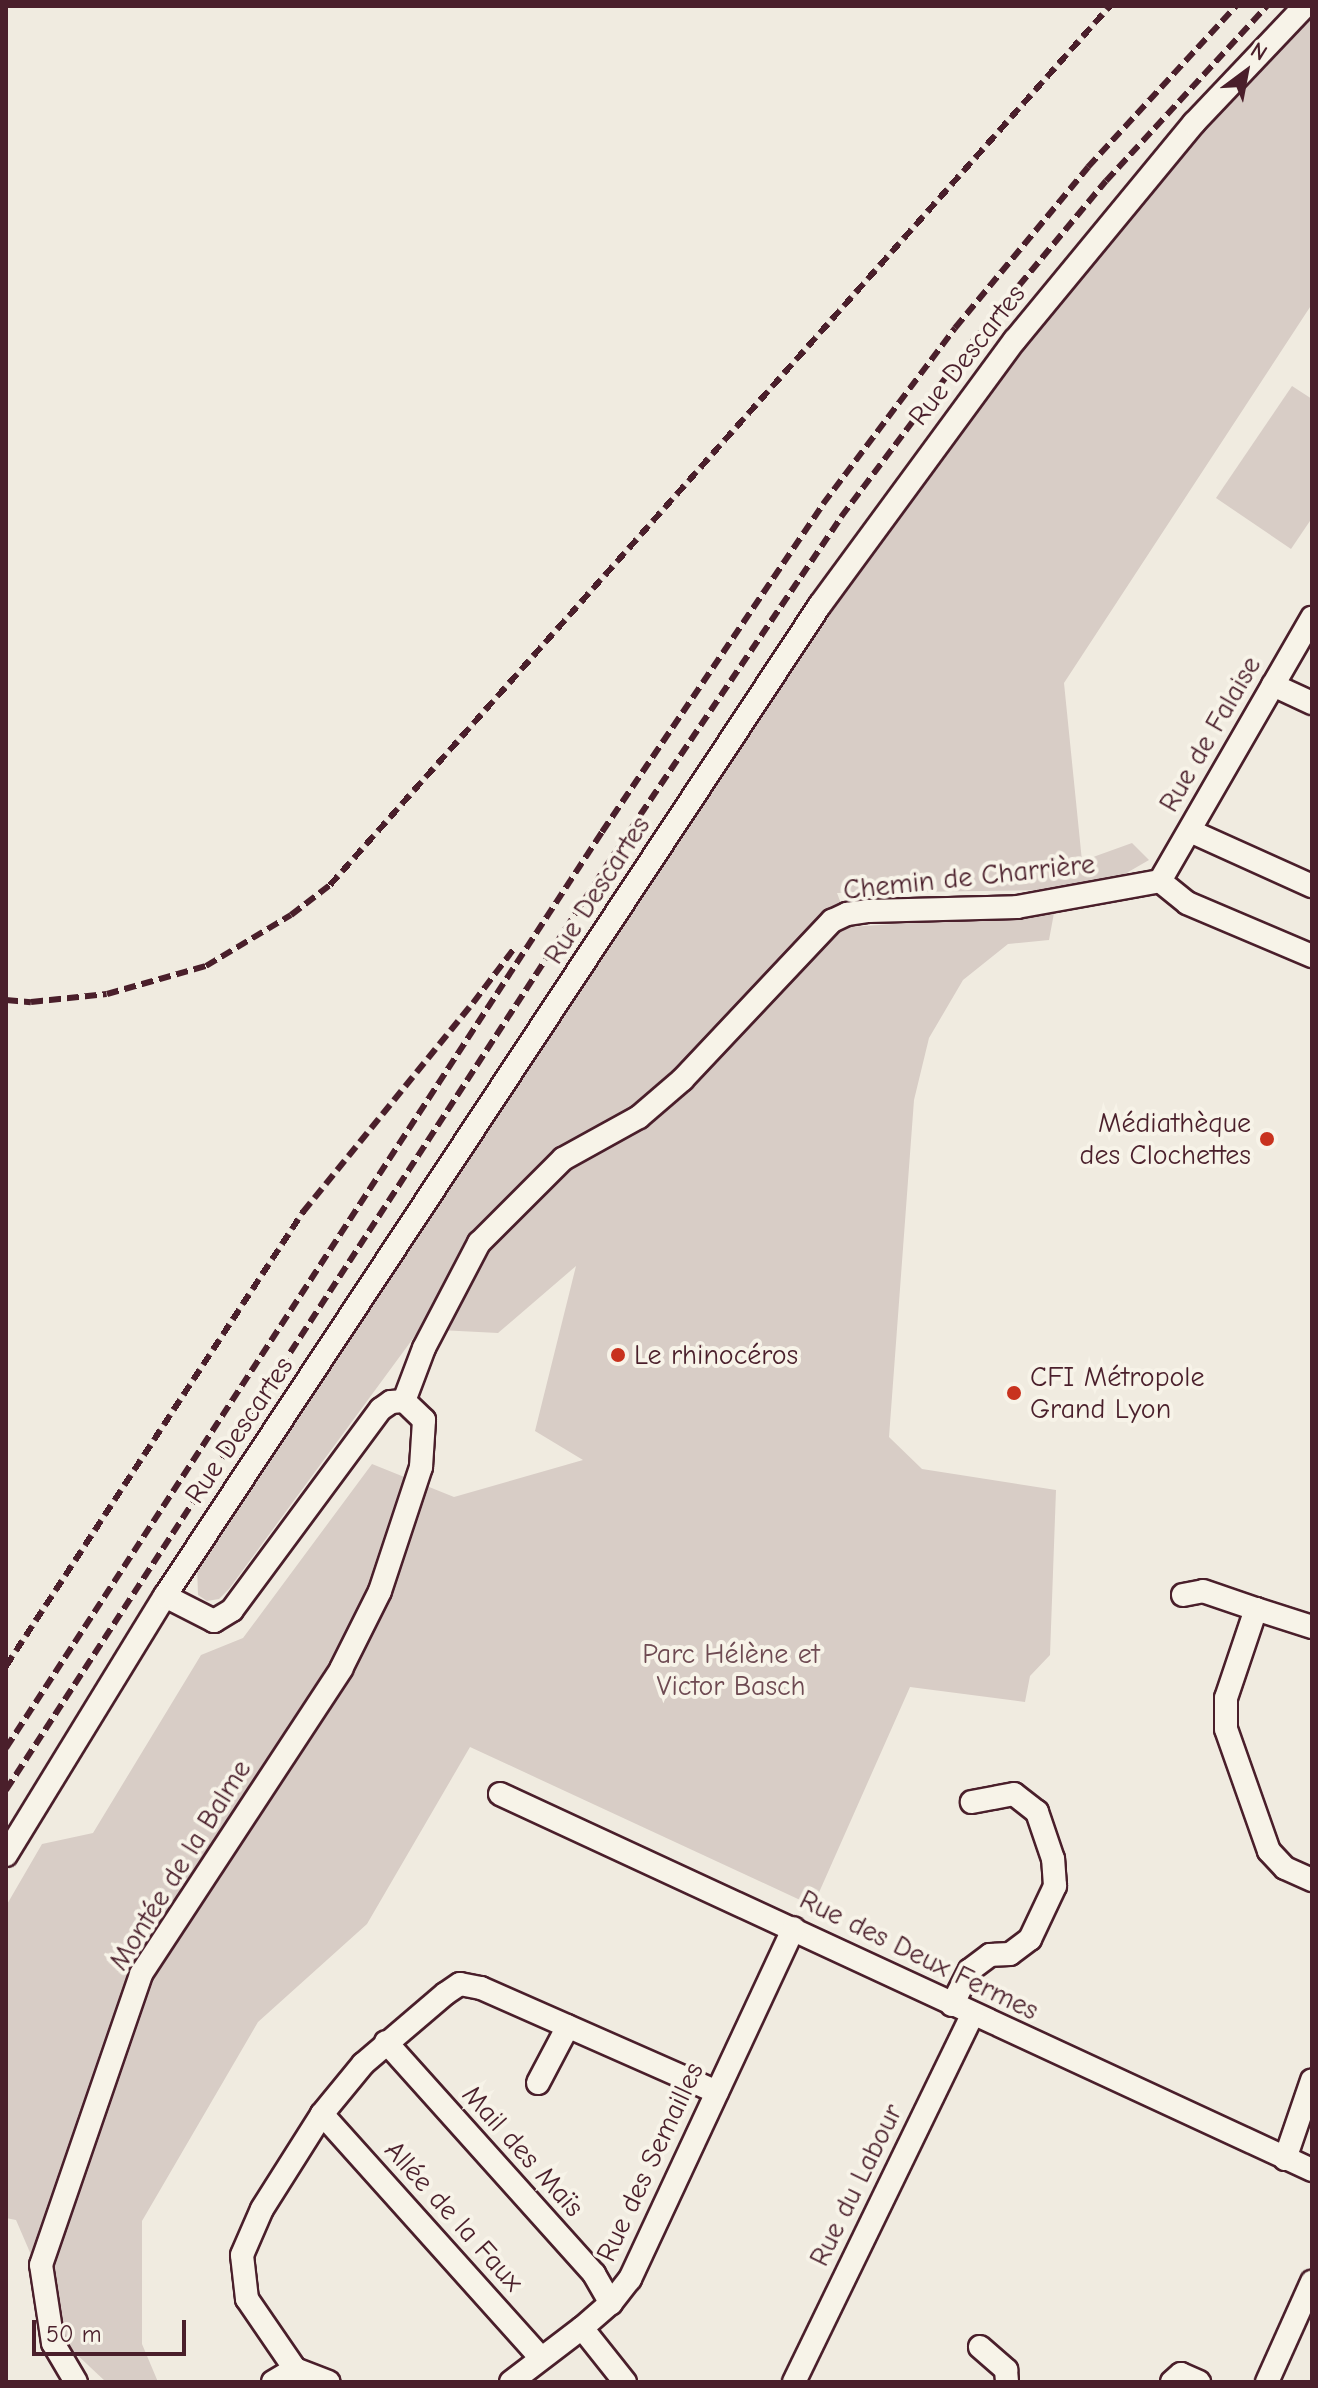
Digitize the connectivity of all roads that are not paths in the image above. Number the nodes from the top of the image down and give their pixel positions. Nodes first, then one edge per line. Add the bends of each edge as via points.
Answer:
1 (1305, 6) edge
2 (1312, 618) edge
3 (1273, 685) junction
4 (1312, 703) edge
5 (1190, 831) junction
6 (1160, 881) junction
7 (1312, 886) edge
8 (1312, 956) edge
9 (404, 1401) junction
10 (1183, 1595) dead end
11 (165, 1596) junction
12 (1256, 1609) junction
13 (1312, 1627) edge
14 (500, 1794) dead end
15 (972, 1802) dead end
16 (6, 1855) edge
17 (1312, 1880) edge
18 (794, 1928) junction
19 (962, 2010) junction
20 (568, 2026) junction
21 (386, 2042) junction
22 (1312, 2080) edge
23 (538, 2083) dead end
24 (717, 2092) junction
25 (322, 2114) junction
26 (1285, 2159) junction
27 (1312, 2170) edge
28 (1312, 2282) edge
29 (611, 2303) junction
30 (582, 2328) junction
31 (980, 2347) dead end
32 (541, 2358) junction
33 (295, 2369) junction
34 (76, 2382) edge
35 (273, 2382) edge
36 (329, 2382) edge
37 (511, 2382) edge
38 (625, 2382) edge
39 (794, 2382) edge
40 (1007, 2382) edge
41 (1172, 2382) edge
42 (1199, 2382) edge
43 (1267, 2382) edge

1 - 11 street, Rue Descartes via 1126,203 971,397 872,532
2 - 3 street, Rue de Falaise
3 - 4 street
3 - 5 street, Rue de Falaise
5 - 6 street, Rue de Falaise
5 - 7 street
6 - 8 street via 1187,903
6 - 9 street, Chemin de Charrière via 1017,907 869,911 832,921 682,1080 639,1117 563,1159 479,1243 424,1348
9 - 11 street via 381,1409 221,1619 204,1619
9 - 34 street, Montée de la Balme via 424,1420 421,1467 380,1591 341,1669 141,1974 41,2265 53,2343
10 - 12 street via 1203,1591
11 - 16 street, Rue Descartes
12 - 13 street
12 - 17 street via 1226,1698 1226,1729 1269,1851 1285,1868
14 - 18 street, Rue des Deux Fermes
15 - 19 street, Rue du Labour via 1014,1794 1037,1812 1053,1859 1055,1886 1030,1939 1010,1954 990,1955 970,1970
18 - 19 street, Rue des Deux Fermes
18 - 24 street, Rue des Semailles
19 - 26 street, Rue des Deux Fermes
19 - 39 street, Rue du Labour
20 - 21 street via 460,1984
20 - 23 street
20 - 24 street
21 - 25 street
21 - 29 street, Mail des Maïs via 594,2274
22 - 26 street
24 - 29 street, Rue des Semailles via 649,2243
25 - 32 street, Allée de la Faux
25 - 33 street via 262,2209 242,2255 247,2299
26 - 27 street, Rue des Deux Fermes
28 - 43 street
29 - 30 street, Rue des Semailles
30 - 32 street, Rue des Semailles
30 - 38 street
31 - 40 street via 1006,2370
32 - 37 street, Rue des Semailles
33 - 35 street
33 - 36 street
41 - 42 street via 1181,2374

